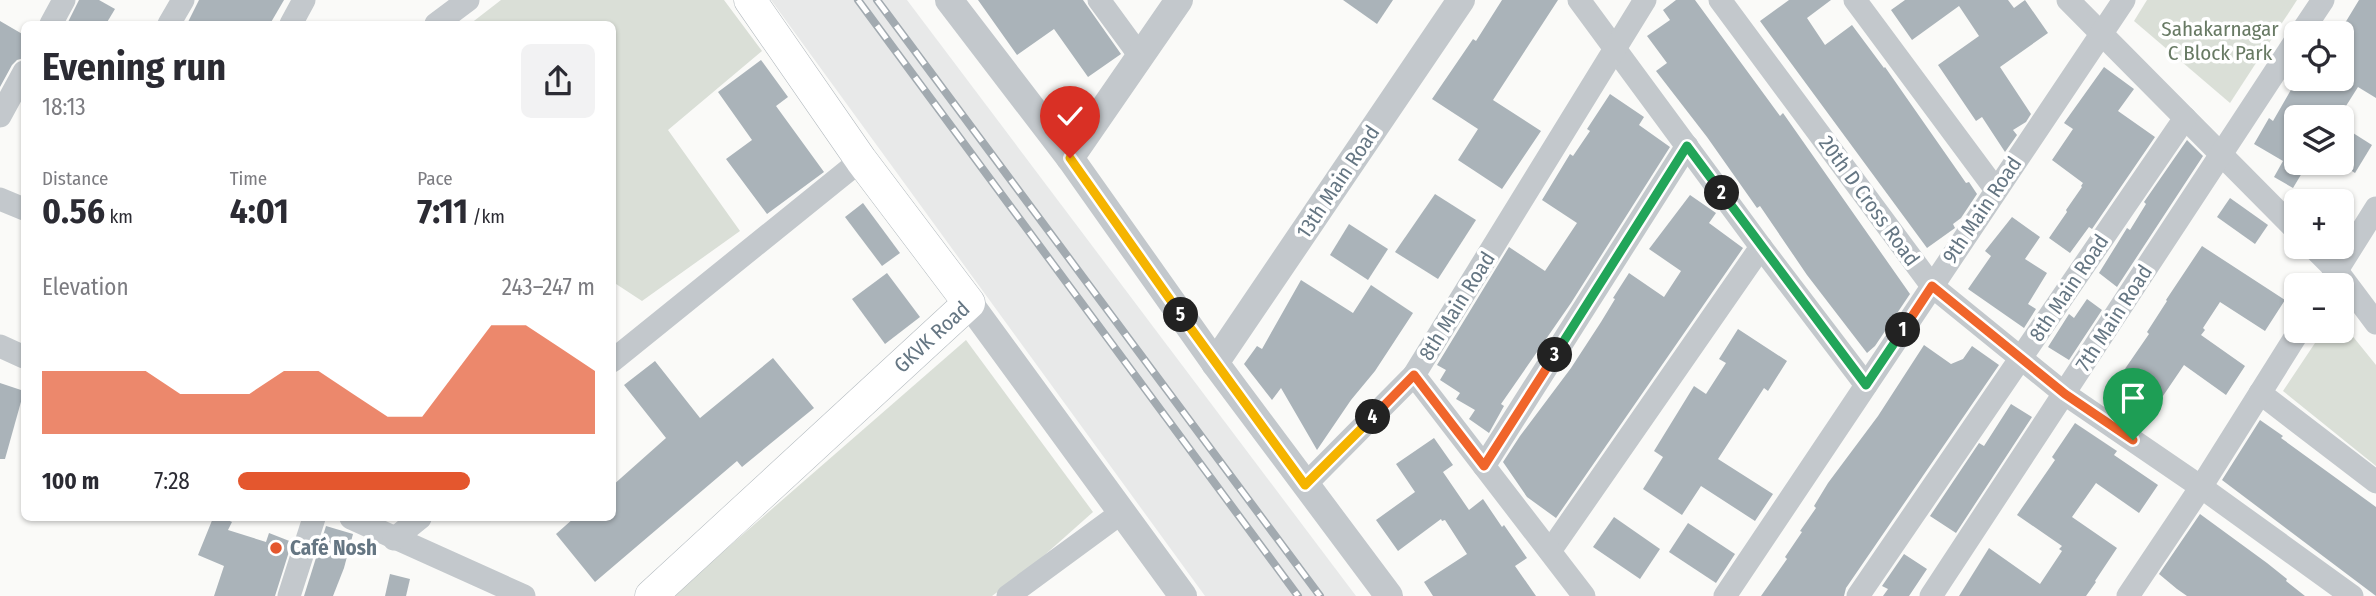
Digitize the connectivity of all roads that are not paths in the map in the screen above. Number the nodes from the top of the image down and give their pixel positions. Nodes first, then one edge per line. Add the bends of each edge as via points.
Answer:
1 (64, 0) edge
2 (183, 0) edge
3 (304, 0) edge
4 (468, 0) edge
5 (750, 0) edge
6 (949, 0) edge
7 (1099, 0) edge
8 (1179, 0) edge
9 (1461, 0) edge
10 (1580, 0) edge
11 (1645, 0) edge
12 (1720, 0) edge
13 (1855, 0) edge
14 (2068, 0) edge
15 (2124, 0) edge
16 (2323, 0) edge
17 (53, 21) edge
18 (171, 21) edge
19 (293, 21) edge
20 (440, 21) edge
21 (2309, 21) edge
22 (2101, 33) junction
23 (1615, 49) junction
24 (1140, 56) junction
25 (2284, 58) edge
26 (21, 78) edge
27 (0, 116) edge
28 (2185, 118) junction
29 (1687, 146) junction
30 (2221, 154) junction
31 (1070, 158) junction
32 (861, 160) junction
33 (1996, 190) junction
34 (0, 199) edge
35 (21, 208) edge
36 (2376, 208) edge
37 (2284, 218) edge
38 (1761, 247) junction
39 (2335, 273) edge
40 (1932, 286) junction
41 (2354, 300) edge
42 (969, 303) junction
43 (2376, 323) edge
44 (2291, 343) edge
45 (0, 346) edge
46 (21, 356) edge
47 (2021, 357) junction
48 (616, 359) edge
49 (1215, 363) junction
50 (1414, 375) junction
51 (1866, 385) junction
52 (2260, 393) junction
53 (2065, 394) junction
54 (1484, 466) junction
55 (2376, 482) edge
56 (1305, 485) junction
57 (2201, 487) junction
58 (1121, 513) junction
59 (313, 521) edge
60 (357, 521) edge
61 (416, 521) edge
62 (394, 539) junction
63 (1550, 551) junction
64 (2138, 593) edge
65 (289, 596) edge
66 (524, 596) edge
67 (651, 596) edge
68 (1008, 596) edge
69 (1183, 596) edge
70 (1389, 596) edge
71 (1584, 596) edge
72 (1725, 596) edge
73 (1858, 596) edge
74 (1931, 596) edge
75 (2352, 596) edge

1 - 17 street
2 - 18 street
3 - 19 street
4 - 20 street
5 - 32 main road, GKVK Road
6 - 31 street
7 - 24 street
8 - 24 street
9 - 49 street, 13th Main Road
10 - 23 street
11 - 23 street, 8th Main Road
12 - 40 street, 20th D Cross Road
13 - 33 street
14 - 22 street
15 - 22 street, 9th Main Road
16 - 21 street
22 - 28 street
22 - 33 street, 9th Main Road
23 - 29 street
23 - 50 street, 8th Main Road
24 - 31 street
25 - 30 street, 7th Main Road
26 - 27 street
28 - 30 street
28 - 47 street, 8th Main Road
29 - 38 street
29 - 54 street
30 - 37 street
30 - 53 street, 7th Main Road
31 - 49 street
32 - 42 main road, GKVK Road
32 - 48 street
33 - 40 street, 9th Main Road
34 - 35 street
36 - 39 street
38 - 51 street
38 - 63 street
40 - 47 street, 20th D Cross Road
40 - 51 street, 9th Main Road
41 - 43 street
42 - 58 street
42 - 67 main road, GKVK Road
44 - 52 street
45 - 46 street
47 - 53 street, 20th D Cross Road
47 - 73 street, 8th Main Road
49 - 56 street
50 - 54 street, 8th Main Road
50 - 56 street
51 - 72 street, 9th Main Road
52 - 55 street
52 - 57 street
53 - 57 street, 20th D Cross Road
53 - 74 street, 7th Main Road
54 - 63 street, 8th Main Road
56 - 70 street
57 - 64 street
57 - 75 street, 20th D Cross Road
58 - 68 street
58 - 69 street
59 - 65 street
60 - 62 street
61 - 62 street
62 - 66 street
63 - 71 street, 8th Main Road

